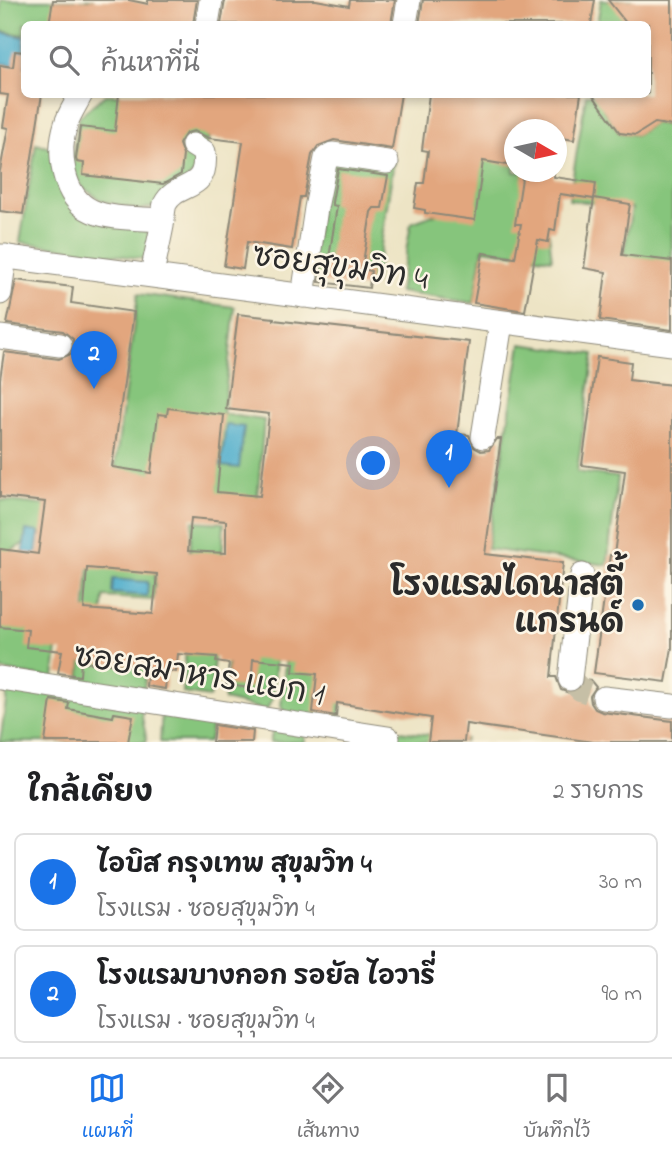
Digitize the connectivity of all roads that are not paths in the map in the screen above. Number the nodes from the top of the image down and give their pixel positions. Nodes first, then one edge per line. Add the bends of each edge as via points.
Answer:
1 (211, 0) edge
2 (409, 0) edge
3 (208, 21) edge
4 (406, 21) edge
5 (79, 98) edge
6 (193, 145) dead end
7 (313, 154) dead end
8 (387, 162) dead end
9 (163, 220) junction
10 (2, 256) edge
11 (152, 274) junction
12 (0, 293) edge
13 (296, 295) junction
14 (501, 323) junction
15 (0, 337) edge
16 (672, 344) edge
17 (60, 345) dead end
18 (483, 437) dead end
19 (582, 575) dead end
20 (0, 678) edge
21 (570, 679) dead end
22 (604, 698) tunnel mouth
23 (672, 706) edge
24 (388, 738) dead end

1 - 3 street
2 - 4 street
5 - 9 street via 66,125 62,155 76,202 93,212
6 - 9 street via 204,152 201,178 174,194 165,204
7 - 13 street
8 - 13 street via 332,154 327,158
9 - 11 street
10 - 11 street, ซอยสุขุมวิท 4
10 - 12 street
11 - 13 street, ซอยสุขุมวิท 4
13 - 14 street, ซอยสุขุมวิท 4
14 - 16 street, ซอยสุขุมวิท 4
14 - 18 street
15 - 17 street
19 - 21 street
20 - 24 street, ซอยสมาหาร แยก 1
22 - 23 street

